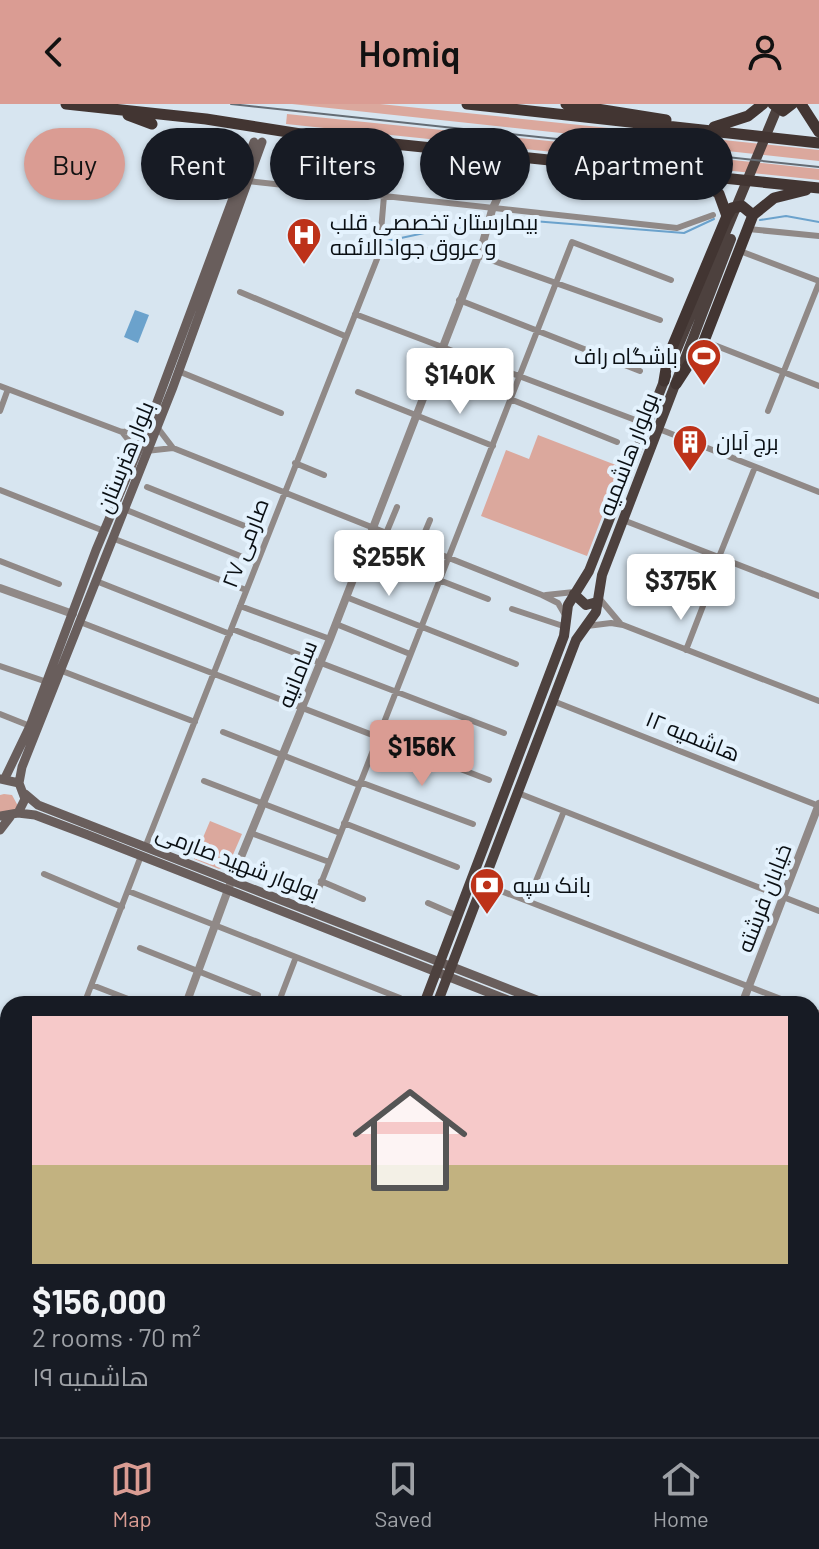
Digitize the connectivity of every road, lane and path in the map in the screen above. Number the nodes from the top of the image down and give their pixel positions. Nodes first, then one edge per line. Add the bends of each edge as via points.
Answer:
1 (66, 104) edge
2 (467, 104) edge
3 (566, 104) edge
4 (763, 104) edge
5 (776, 104) edge
6 (789, 104) edge
7 (801, 104) edge
8 (112, 109) junction
9 (152, 124) dead end
10 (684, 128) edge
11 (690, 128) edge
12 (703, 128) edge
13 (270, 129) edge
14 (819, 132) edge
15 (733, 133) edge
16 (819, 143) edge
17 (254, 152) edge
18 (254, 158) edge
19 (733, 178) edge
20 (819, 188) edge
21 (404, 199) edge
22 (236, 200) edge
23 (241, 200) edge
24 (384, 200) edge
25 (497, 200) edge
26 (721, 200) edge
27 (492, 210) junction
28 (713, 215) dead end
29 (753, 215) junction
30 (727, 216) junction
31 (404, 229) dead end
32 (748, 229) junction
33 (819, 236) edge
34 (480, 251) junction
35 (738, 251) junction
36 (717, 265) junction
37 (671, 280) dead end
38 (819, 282) edge
39 (555, 285) junction
40 (240, 292) dead end
41 (459, 300) junction
42 (355, 314) junction
43 (660, 320) dead end
44 (537, 331) junction
45 (345, 336) junction
46 (704, 341) junction
47 (441, 347) junction
48 (178, 371) junction
49 (640, 371) dead end
50 (784, 372) junction
51 (519, 376) junction
52 (670, 383) junction
53 (168, 385) junction
54 (0, 386) edge
55 (819, 386) edge
56 (8, 389) junction
57 (358, 392) dead end
58 (510, 399) junction
59 (0, 411) edge
60 (768, 411) dead end
61 (281, 413) dead end
62 (416, 414) junction
63 (646, 424) junction
64 (152, 428) junction
65 (659, 429) junction
66 (122, 432) junction
67 (617, 442) dead end
68 (493, 446) junction
69 (173, 448) junction
70 (142, 452) junction
71 (295, 463) junction
72 (755, 467) junction
73 (324, 475) dead end
74 (147, 487) dead end
75 (0, 490) edge
76 (285, 491) junction
77 (819, 492) edge
78 (397, 507) dead end
79 (124, 509) junction
80 (430, 520) dead end
81 (623, 520) junction
82 (374, 526) junction
83 (387, 531) junction
84 (108, 534) junction
85 (267, 535) junction
86 (420, 544) junction
87 (101, 552) junction
88 (449, 555) junction
89 (719, 557) junction
90 (0, 561) edge
91 (257, 563) junction
92 (439, 580) junction
93 (96, 581) junction
94 (59, 584) dead end
95 (0, 588) edge
96 (246, 590) junction
97 (577, 592) junction
98 (542, 595) junction
99 (819, 596) edge
100 (346, 597) junction
101 (597, 598) junction
102 (488, 599) dead end
103 (240, 606) junction
104 (703, 606) dead end
105 (512, 609) dead end
106 (77, 618) junction
107 (566, 623) junction
108 (336, 624) junction
109 (623, 625) junction
110 (421, 626) junction
111 (587, 626) junction
112 (231, 631) junction
113 (330, 639) junction
114 (686, 650) junction
115 (410, 654) junction
116 (320, 663) junction
117 (516, 664) dead end
118 (0, 666) edge
119 (62, 671) junction
120 (214, 675) junction
121 (47, 682) junction
122 (395, 692) junction
123 (553, 701) junction
124 (819, 701) edge
125 (302, 709) junction
126 (0, 714) edge
127 (195, 722) junction
128 (30, 726) junction
129 (223, 732) dead end
130 (504, 733) dead end
131 (377, 738) junction
132 (283, 755) junction
133 (519, 756) junction
134 (530, 761) junction
135 (2, 779) edge
136 (489, 780) dead end
137 (204, 781) dead end
138 (19, 783) junction
139 (359, 783) junction
140 (518, 793) junction
141 (25, 794) junction
142 (263, 803) junction
143 (819, 805) edge
144 (564, 811) junction
145 (10, 815) edge
146 (344, 823) junction
147 (473, 824) dead end
148 (0, 830) edge
149 (251, 833) junction
150 (340, 833) junction
151 (146, 845) junction
152 (141, 856) junction
153 (329, 862) junction
154 (457, 867) dead end
155 (44, 874) dead end
156 (321, 881) junction
157 (230, 884) junction
158 (483, 884) junction
159 (128, 891) junction
160 (783, 897) junction
161 (363, 899) dead end
162 (528, 901) junction
163 (428, 903) dead end
164 (122, 907) junction
165 (311, 909) junction
166 (819, 911) edge
167 (459, 916) junction
168 (216, 925) junction
169 (140, 948) dead end
170 (296, 957) junction
171 (438, 967) junction
172 (199, 972) junction
173 (449, 972) junction
174 (92, 985) junction
175 (748, 987) junction
176 (258, 995) dead end
177 (87, 996) edge
178 (120, 996) edge
179 (189, 996) edge
180 (282, 996) edge
181 (395, 996) edge
182 (427, 996) edge
183 (440, 996) edge
184 (501, 996) edge
185 (522, 996) edge
186 (745, 996) edge
187 (772, 996) edge

1 - 8 highway
2 - 10 highway
3 - 11 highway via 651,116
4 - 12 highway via 724,126
5 - 6 highway via 783,111
5 - 36 main road
6 - 36 main road
7 - 14 highway
8 - 9 highway
8 - 13 highway
15 - 16 highway
17 - 18 main road, بلوار هنرستان via 258,142
19 - 20 highway
20 - 29 highway via 774,198
21 - 27 street
22 - 53 main road, بلوار هنرستان
23 - 48 main road, بلوار هنرستان
24 - 31 street via 381,231
25 - 27 street, سامانیه
26 - 30 highway
27 - 28 street via 677,228
27 - 34 street, سامانیه
29 - 30 highway via 742,206
29 - 32 highway
30 - 52 highway via 668,357
32 - 33 street
32 - 35 highway
34 - 39 street
34 - 41 street, سامانیه
34 - 42 street, صارمی ۲۷ via 379,254
35 - 38 street
35 - 46 highway
36 - 52 main road, بولوار هاشمیه
37 - 39 street via 572,242
38 - 50 street
39 - 43 street
39 - 44 street
40 - 45 street
41 - 44 street
41 - 47 street, سامانیه
42 - 45 street, صارمی ۲۷
42 - 47 street
44 - 49 street
44 - 51 street
45 - 71 street, صارمی ۲۷
46 - 50 street
46 - 52 highway
47 - 51 street
47 - 62 street, سامانیه
48 - 53 main road, بلوار هنرستان
48 - 61 street
50 - 55 street
50 - 60 street
51 - 58 street
51 - 63 street
52 - 63 main road, بولوار هاشمیه
52 - 65 main road, بولوار هاشمیه
53 - 64 main road, بلوار هنرستان
54 - 56 street
56 - 59 street
56 - 66 street
57 - 62 street
58 - 67 street
58 - 68 street
62 - 68 street
62 - 82 street, سامانیه
63 - 97 main road, بولوار هاشمیه
64 - 66 street
64 - 69 street
64 - 70 main road, بلوار هنرستان
65 - 72 street
65 - 81 main road, بولوار هاشمیه
66 - 70 street
68 - 88 street
69 - 70 street
69 - 76 street
70 - 79 main road, بلوار هنرستان
70 - 84 main road, بلوار هنرستان
71 - 73 street
71 - 76 street, صارمی ۲۷
72 - 77 street
72 - 89 street
74 - 85 street
75 - 84 street
76 - 82 street
76 - 85 street, صارمی ۲۷
78 - 83 street
79 - 84 main road, بلوار هنرستان
79 - 91 street
80 - 86 street
81 - 89 street
81 - 101 main road, بولوار هاشمیه
82 - 83 street
82 - 100 street, سامانیه
83 - 86 street
84 - 87 main road, بلوار هنرستان
84 - 96 street
85 - 91 street, صارمی ۲۷
86 - 88 street
87 - 93 main road, بلوار هنرستان
87 - 106 main road, بلوار هنرستان
88 - 92 street
88 - 98 street
89 - 99 street
90 - 94 street
91 - 96 street, صارمی ۲۷
92 - 102 street
92 - 110 street
93 - 106 main road, بلوار هنرستان
93 - 112 street
95 - 106 street
96 - 103 street, صارمی ۲۷
97 - 98 street
97 - 101 main road via 586,605
97 - 107 main road, بولوار هاشمیه via 568,605
98 - 107 street via 558,603
100 - 108 street, سامانیه
100 - 110 street
101 - 109 street
101 - 111 main road, بولوار هاشمیه
103 - 112 street, صارمی ۲۷
103 - 113 street
104 - 114 street
105 - 107 street
106 - 119 main road, بلوار هنرستان
106 - 120 street
106 - 121 main road, بلوار هنرستان
107 - 133 main road, بولوار هاشمیه
108 - 113 street, سامانیه
108 - 115 street
109 - 111 street
109 - 114 street
110 - 115 street
110 - 117 street
111 - 123 main road, بولوار هاشمیه via 576,640
112 - 116 street
112 - 120 street, صارمی ۲۷
113 - 116 street, سامانیه
114 - 124 street
115 - 122 street
116 - 122 street
116 - 125 street, سامانیه
118 - 121 street
119 - 127 street
119 - 138 main road, بلوار هنرستان
120 - 125 street
120 - 127 street, صارمی ۲۷
121 - 128 main road, بلوار هنرستان
122 - 130 street
122 - 131 street
123 - 134 main road, بولوار هاشمیه
123 - 143 street, هاشمیه ۱۲
125 - 131 street
125 - 132 street, سامانیه
126 - 128 street
127 - 151 street, صارمی ۲۷
128 - 135 main road, بلوار هنرستان
129 - 132 street
131 - 136 street
131 - 139 street
132 - 139 street
132 - 142 street, سامانیه
133 - 134 main road
133 - 167 main road, بولوار هاشمیه
134 - 140 main road, بولوار هاشمیه
135 - 138 main road
137 - 142 street
138 - 141 main road
139 - 146 street
139 - 147 street
140 - 144 street
140 - 158 main road, بولوار هاشمیه
141 - 145 main road
141 - 151 main road, بولوار شهید صارمی via 38,805
142 - 149 street, سامانیه
142 - 150 street
143 - 160 street, خیابان فرشته
144 - 160 street
144 - 162 street
145 - 148 main road
145 - 152 main road, بولوار شهید صارمی via 35,815
146 - 150 street
146 - 154 street
149 - 153 street
149 - 157 street, سامانیه
150 - 153 street
151 - 157 main road, بولوار شهید صارمی
152 - 157 main road, بولوار شهید صارمی
152 - 159 street
153 - 156 street
155 - 164 street
156 - 161 street
156 - 165 street
157 - 165 main road, بولوار شهید صارمی
157 - 168 street, سامانیه
157 - 171 main road, بولوار شهید صارمی
158 - 162 street
158 - 173 main road, بولوار هاشمیه
159 - 164 street
159 - 168 street
160 - 166 street
160 - 175 street, خیابان فرشته
162 - 175 street
163 - 167 street
164 - 174 street
165 - 171 main road, بولوار شهید صارمی
167 - 171 main road, بولوار هاشمیه
168 - 170 street
168 - 172 street, سامانیه
169 - 172 street
170 - 180 street
170 - 181 street
171 - 173 main road
171 - 182 main road, بولوار هاشمیه
172 - 176 street
172 - 179 street, سامانیه
173 - 183 main road, بولوار هاشمیه
173 - 184 main road
173 - 185 main road
174 - 177 street
174 - 178 street
175 - 186 street, خیابان فرشته
175 - 187 street

